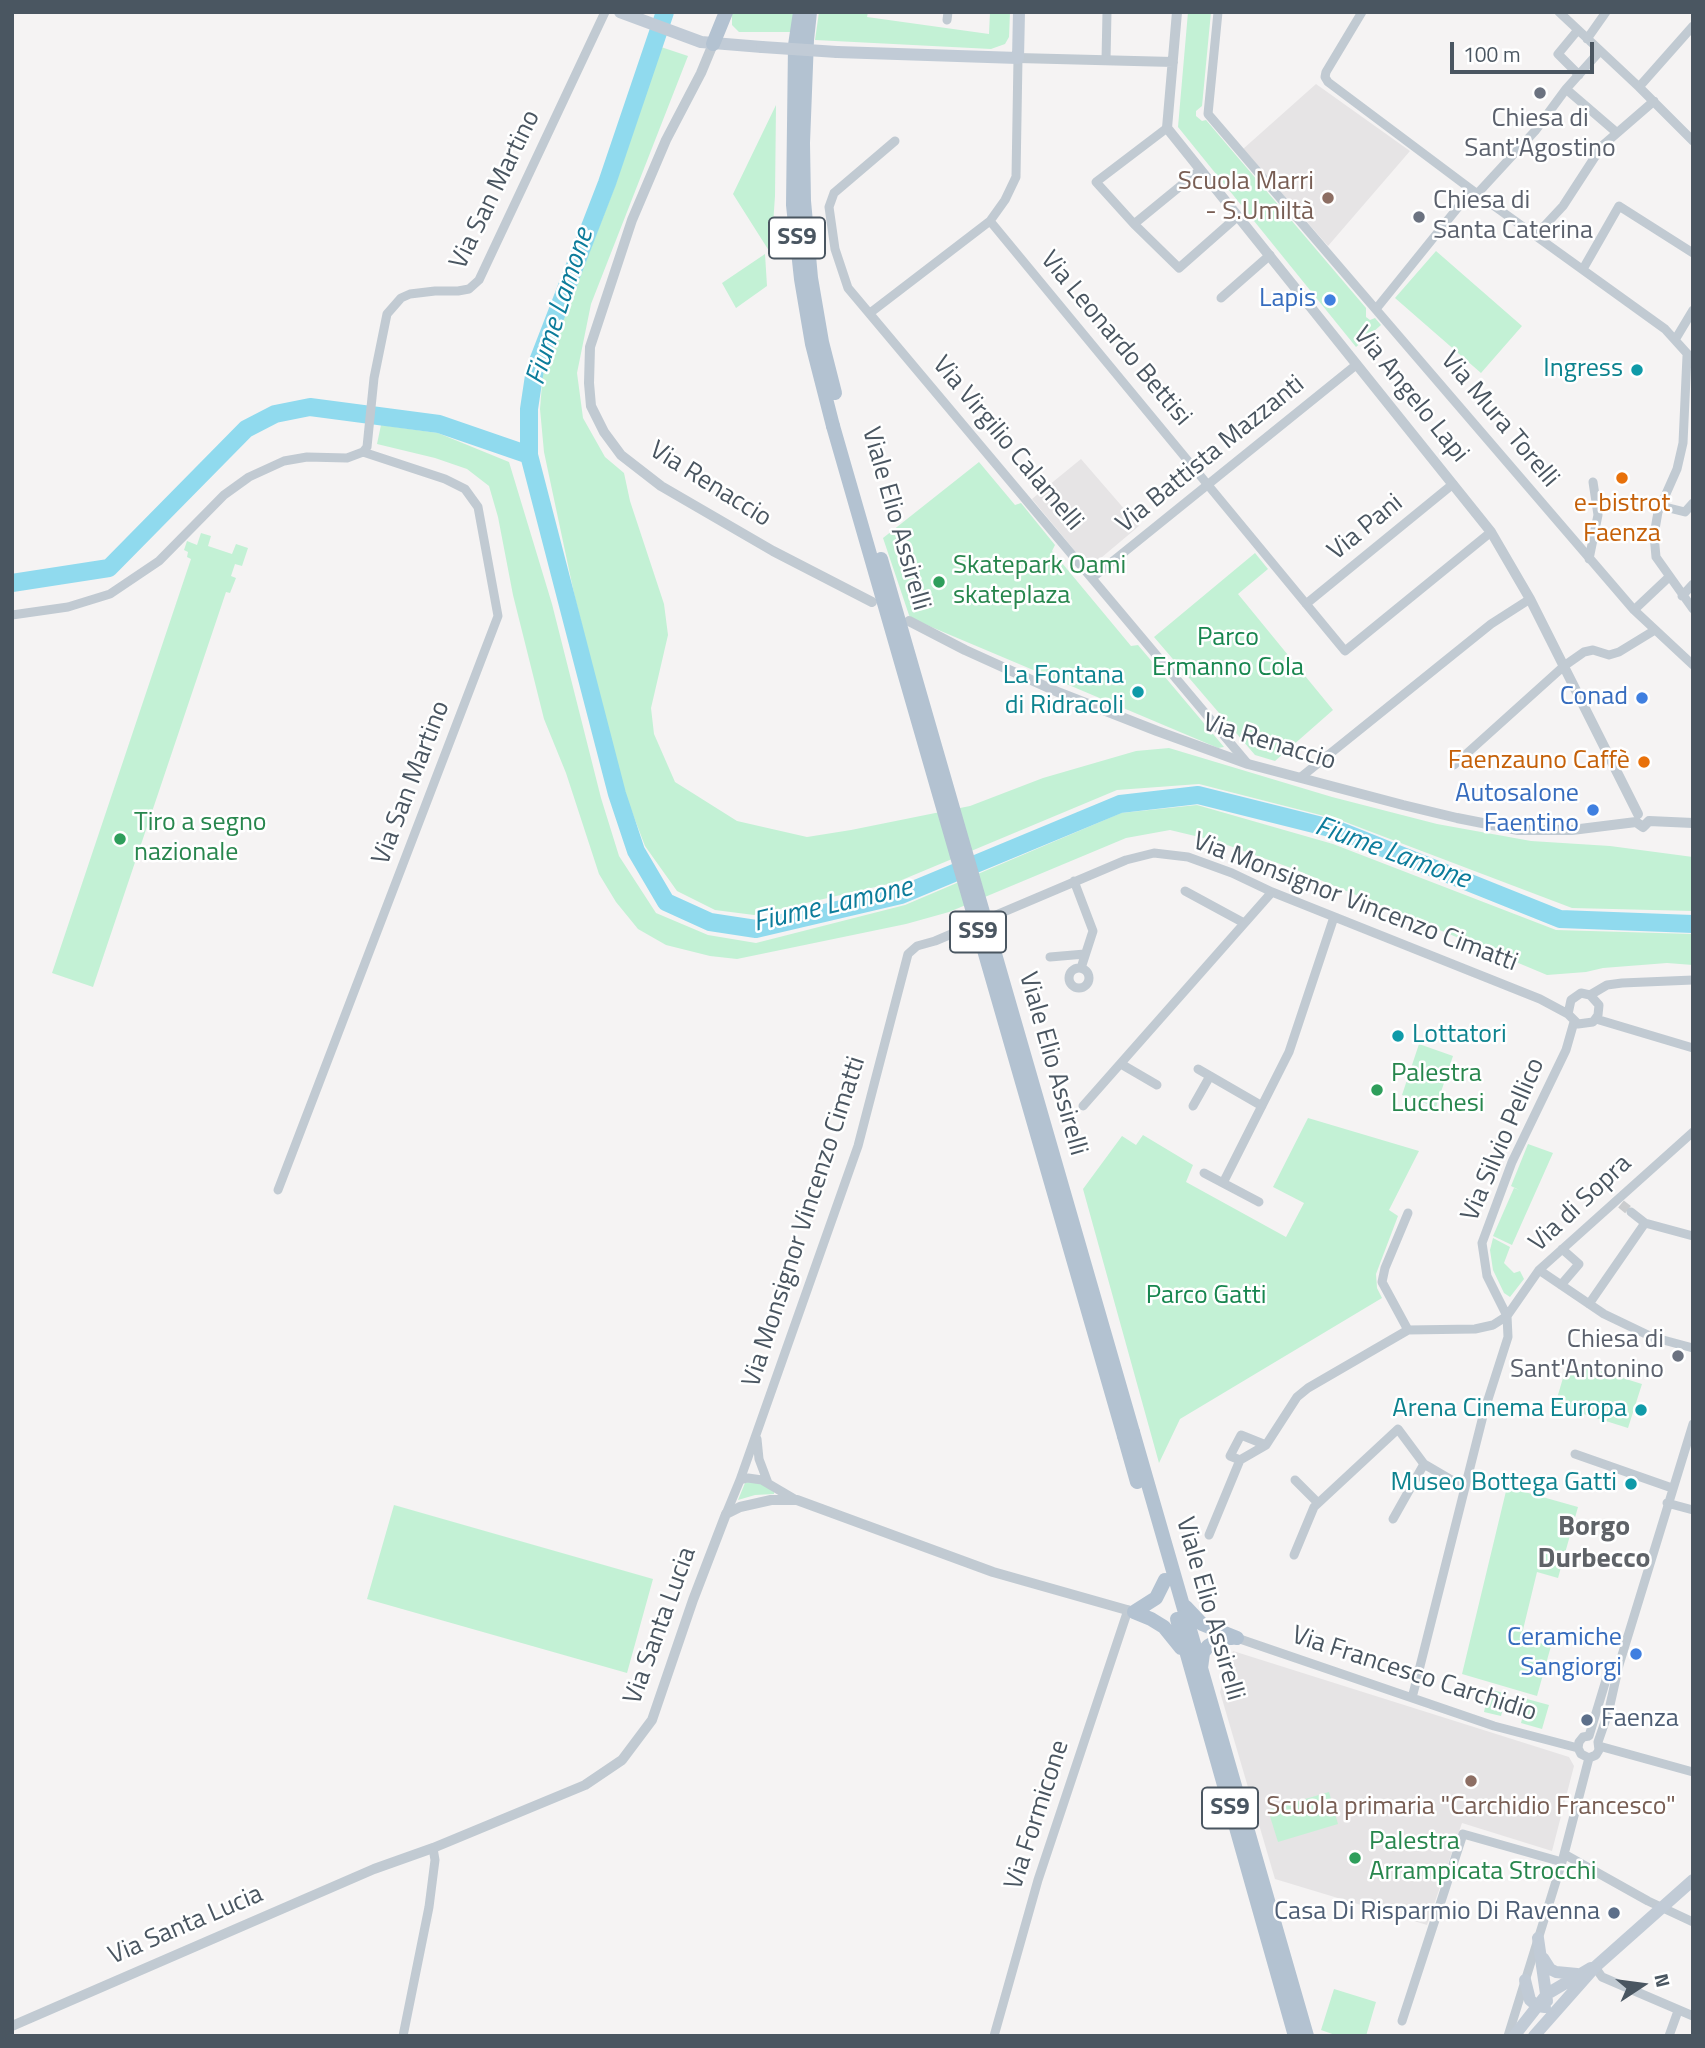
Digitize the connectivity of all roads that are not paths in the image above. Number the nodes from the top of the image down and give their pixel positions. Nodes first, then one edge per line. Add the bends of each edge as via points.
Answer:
1 (605, 12) edge
2 (620, 12) edge
3 (726, 12) edge
4 (800, 12) edge
5 (810, 12) edge
6 (1019, 12) edge
7 (1107, 12) edge
8 (1177, 12) edge
9 (1218, 12) edge
10 (1362, 12) edge
11 (1559, 12) edge
12 (1606, 12) edge
13 (1693, 26) edge
14 (1577, 31) junction
15 (1587, 39) junction
16 (707, 43) junction
17 (1600, 51) junction
18 (1018, 58) junction
19 (1106, 61) junction
20 (1173, 62) junction
21 (1579, 75) junction
22 (1639, 87) junction
23 (1566, 89) junction
24 (1654, 102) junction
25 (1167, 128) junction
26 (1616, 132) junction
27 (895, 141) dead end
28 (1693, 141) edge
29 (1200, 170) junction
30 (1475, 192) junction
31 (1238, 216) junction
32 (990, 221) junction
33 (1134, 224) junction
34 (1536, 235) junction
35 (1693, 253) edge
36 (1270, 255) junction
37 (1583, 269) junction
38 (1221, 298) dead end
39 (1376, 309) junction
40 (1693, 310) edge
41 (870, 313) junction
42 (1675, 340) junction
43 (1690, 358) edge
44 (1356, 365) junction
45 (838, 425) junction
46 (365, 449) junction
47 (1593, 482) dead end
48 (1208, 484) junction
49 (1453, 484) junction
50 (1693, 503) edge
51 (1661, 506) junction
52 (1491, 532) junction
53 (1589, 559) junction
54 (1669, 577) junction
55 (1092, 578) junction
56 (1693, 584) edge
57 (1682, 596) junction
58 (1530, 599) junction
59 (872, 602) dead end
60 (1306, 604) junction
61 (1633, 610) junction
62 (1693, 610) edge
63 (13, 615) edge
64 (909, 621) dead end
65 (1656, 630) junction
66 (1693, 665) edge
67 (1564, 666) junction
68 (1248, 764) junction
69 (1454, 765) dead end
70 (1301, 777) junction
71 (1637, 818) junction
72 (1693, 823) edge
73 (1074, 881) junction
74 (1185, 891) dead end
75 (1272, 892) junction
76 (1334, 916) junction
77 (1244, 923) junction
78 (1085, 954) junction
79 (1051, 957) dead end
80 (1081, 968) dead end
81 (1693, 980) edge
82 (1590, 995) junction
83 (1540, 999) junction
84 (1570, 1000) junction
85 (1596, 1019) junction
86 (1575, 1020) junction
87 (1693, 1048) edge
88 (1121, 1064) junction
89 (1198, 1069) dead end
90 (1210, 1076) junction
91 (1157, 1085) dead end
92 (1083, 1106) dead end
93 (1193, 1106) dead end
94 (1262, 1106) junction
95 (1693, 1132) edge
96 (1204, 1173) dead end
97 (1223, 1183) junction
98 (278, 1190) dead end
99 (1259, 1202) dead end
100 (1632, 1212) tunnel mouth
101 (1408, 1213) dead end
102 (1645, 1223) junction
103 (1693, 1236) edge
104 (1562, 1249) junction
105 (1539, 1270) junction
106 (1562, 1285) junction
107 (1589, 1304) junction
108 (1507, 1316) junction
109 (1408, 1330) junction
110 (1693, 1348) edge
111 (1693, 1424) edge
112 (757, 1434) junction
113 (1128, 1434) junction
114 (1266, 1445) junction
115 (1575, 1454) dead end
116 (1240, 1460) junction
117 (1424, 1464) junction
118 (740, 1480) junction
119 (1295, 1480) dead end
120 (768, 1484) junction
121 (1465, 1488) junction
122 (1672, 1488) junction
123 (797, 1500) junction
124 (1318, 1503) junction
125 (1667, 1503) junction
126 (1693, 1510) edge
127 (726, 1514) junction
128 (1394, 1519) dead end
129 (1209, 1535) dead end
130 (1294, 1555) dead end
131 (1166, 1580) junction
132 (1181, 1601) junction
133 (1131, 1611) junction
134 (1237, 1638) junction
135 (1186, 1655) junction
136 (1619, 1665) junction
137 (1201, 1669) junction
138 (1412, 1698) junction
139 (1610, 1705) dead end
140 (1607, 1716) dead end
141 (1589, 1736) junction
142 (1599, 1744) junction
143 (1578, 1748) junction
144 (1589, 1758) junction
145 (1693, 1772) edge
146 (433, 1847) junction
147 (1563, 1858) junction
148 (1693, 1880) edge
149 (1662, 1908) junction
150 (1693, 1922) edge
151 (1538, 1938) junction
152 (1541, 1955) junction
153 (1595, 1967) junction
154 (1577, 1974) junction
155 (1525, 1980) junction
156 (1548, 2003) junction
157 (1678, 2011) junction
158 (1693, 2016) edge
159 (1402, 2021) dead end
160 (12, 2026) edge
161 (403, 2036) edge
162 (994, 2036) edge
163 (1295, 2036) edge
164 (1307, 2036) edge
165 (1508, 2036) edge
166 (1514, 2036) edge
167 (1526, 2036) edge
168 (1534, 2036) edge
169 (1669, 2036) edge

1 - 46 street, Via San Martino via 479,280 469,289 401,298 384,320
2 - 16 main road
3 - 16 main road
4 - 45 main road, Viale Elio Assirelli / SS9 via 795,46 793,205 812,344
5 - 45 main road, Viale Elio Assirelli / SS9 via 804,201 811,278
6 - 18 main road
7 - 19 street
8 - 20 street
9 - 39 street, Via Mura Torelli via 1208,114
10 - 30 street via 1325,78
11 - 14 street
12 - 15 street
13 - 22 street
14 - 15 street
14 - 21 street via 1558,54
15 - 17 street
16 - 18 main road, bridge
16 - 59 street, Via Renaccio via 701,74 632,220 590,347 591,406 621,454 662,486
17 - 21 street
17 - 22 street
18 - 19 street
18 - 32 street via 1016,177
19 - 20 street
20 - 25 street
21 - 23 street
22 - 24 street
23 - 26 street
23 - 30 street via 1535,131
24 - 26 street
24 - 28 street
25 - 29 street, Via Angelo Lapi
25 - 33 street via 1096,182
26 - 34 street via 1563,206
27 - 41 street, Via Virgilio Calamelli via 834,193 828,206 848,288
29 - 31 street, Via Angelo Lapi
29 - 33 street
30 - 34 street
30 - 39 street
31 - 33 street via 1180,268
31 - 36 street, Via Angelo Lapi
32 - 41 street
32 - 48 street, Via Leonardo Bettisi
34 - 37 street
35 - 37 street via 1619,206
36 - 38 street
36 - 44 street, Via Angelo Lapi
37 - 42 street
39 - 53 street, Via Mura Torelli
40 - 42 street
41 - 55 street, Via Virgilio Calamelli
42 - 43 street
43 - 51 street via 1683,443
44 - 48 street, Via Battista Mazzanti
44 - 49 street, Via Angelo Lapi
45 - 113 main road, Viale Elio Assirelli / SS9, bridge
46 - 63 street, Via San Martino via 347,458 284,461 249,477 224,495 159,561 110,594 68,607
46 - 98 street, Via San Martino via 465,489 478,507 498,616
47 - 53 street, Via Mura Torelli via 1598,515
48 - 55 street, Via Battista Mazzanti
48 - 60 street, Via Leonardo Bettisi
49 - 52 street, Via Angelo Lapi
49 - 60 street, Via Pani
50 - 51 street via 1685,512
51 - 54 street via 1654,535 1656,556
52 - 58 street, Via Angelo Lapi
52 - 60 street, Via Leonardo Bettisi via 1345,651
53 - 61 street, Via Mura Torelli
54 - 57 street
54 - 61 street
55 - 68 street, Via Virgilio Calamelli
56 - 57 street
57 - 62 street
58 - 67 street, Via Angelo Lapi
58 - 70 street via 1491,624
61 - 65 street, Via Mura Torelli
64 - 68 street, Via Renaccio via 1060,693
65 - 66 street, Via Mura Torelli
65 - 67 street via 1619,652 1584,652
67 - 69 street
67 - 71 street, Via Angelo Lapi
68 - 70 street, Via Renaccio
70 - 71 street, Via Renaccio via 1518,830 1572,830
71 - 72 street via 1645,813 1649,821
73 - 75 street, Via Monsignor Vincenzo Cimatti via 1154,853 1188,857
73 - 78 street via 1093,931
73 - 112 street, Via Monsignor Vincenzo Cimatti via 917,946 908,954 858,1146
74 - 77 street
75 - 76 street, Via Monsignor Vincenzo Cimatti
75 - 77 street
76 - 83 street, Via Monsignor Vincenzo Cimatti
76 - 94 street via 1289,1052
77 - 88 street
78 - 79 street
78 - 80 street
81 - 82 street, Via Monsignor Vincenzo Cimatti via 1607,985
82 - 84 street, Via Monsignor Vincenzo Cimatti via 1581,993
82 - 85 street via 1599,1006
83 - 84 street, Via Monsignor Vincenzo Cimatti
83 - 86 street, Via Monsignor Vincenzo Cimatti
84 - 86 street
85 - 86 street
85 - 87 street
86 - 108 street, Via Silvio Pellico via 1482,1243 1487,1276
88 - 91 street
88 - 92 street
89 - 90 street
90 - 93 street
90 - 94 street
94 - 97 street
95 - 104 street, Via di Sopra via 1644,1174 1619,1203
96 - 97 street
97 - 99 street
100 - 102 street
101 - 109 street via 1382,1282
102 - 103 street
102 - 107 street
104 - 105 street, Via di Sopra
104 - 106 street via 1579,1264
105 - 106 street
105 - 108 street, Via di Sopra
106 - 107 street
107 - 110 street via 1652,1337
108 - 109 street via 1475,1329
108 - 121 street via 1508,1337
109 - 114 street via 1308,1388 1297,1397
111 - 122 street
112 - 118 street, Via Monsignor Vincenzo Cimatti
112 - 120 street, Via Monsignor Vincenzo Cimatti
113 - 131 main road, Viale Elio Assirelli / SS9
113 - 132 main road, Viale Elio Assirelli / SS9
114 - 116 street
114 - 116 street via 1241,1435 1230,1456
115 - 122 street
116 - 129 street
117 - 121 street
117 - 124 street via 1398,1429
117 - 128 street
118 - 120 street via 756,1478
118 - 127 street, Via Monsignor Vincenzo Cimatti
119 - 124 street
120 - 123 street
121 - 138 street
122 - 125 street
123 - 127 street via 756,1502
123 - 133 street via 993,1572
124 - 130 street
125 - 126 street
125 - 136 street
127 - 146 street, Via Santa Lucia via 652,1720 622,1760 585,1785
131 - 133 main road via 1156,1598
131 - 135 main road, Viale Elio Assirelli / SS9
132 - 134 main road via 1202,1624
132 - 137 main road, Viale Elio Assirelli / SS9
133 - 135 main road via 1164,1627
133 - 162 street, Via Formicone via 1038,1880
134 - 137 main road via 1222,1638 1208,1646
134 - 138 street, Via Francesco Carchidio
135 - 163 main road, Viale Elio Assirelli / SS9
136 - 139 street
136 - 141 street via 1606,1680
137 - 164 main road, Viale Elio Assirelli / SS9
138 - 143 street, Via Francesco Carchidio
140 - 142 street
141 - 142 street
141 - 143 street
142 - 144 street
142 - 145 street
143 - 144 street
144 - 147 street
146 - 160 street, Via Santa Lucia
146 - 161 street via 429,1907
147 - 149 street
147 - 151 street
147 - 159 street via 1463,1834
148 - 149 main road
149 - 150 street
149 - 153 main road
151 - 152 main road
151 - 155 street
152 - 154 main road via 1550,1969
152 - 156 main road
153 - 154 main road
153 - 156 main road
153 - 157 street via 1602,1977
154 - 156 main road
155 - 156 main road via 1528,1995
155 - 165 street
156 - 166 main road
156 - 167 main road
156 - 168 main road
157 - 158 street
157 - 169 street

